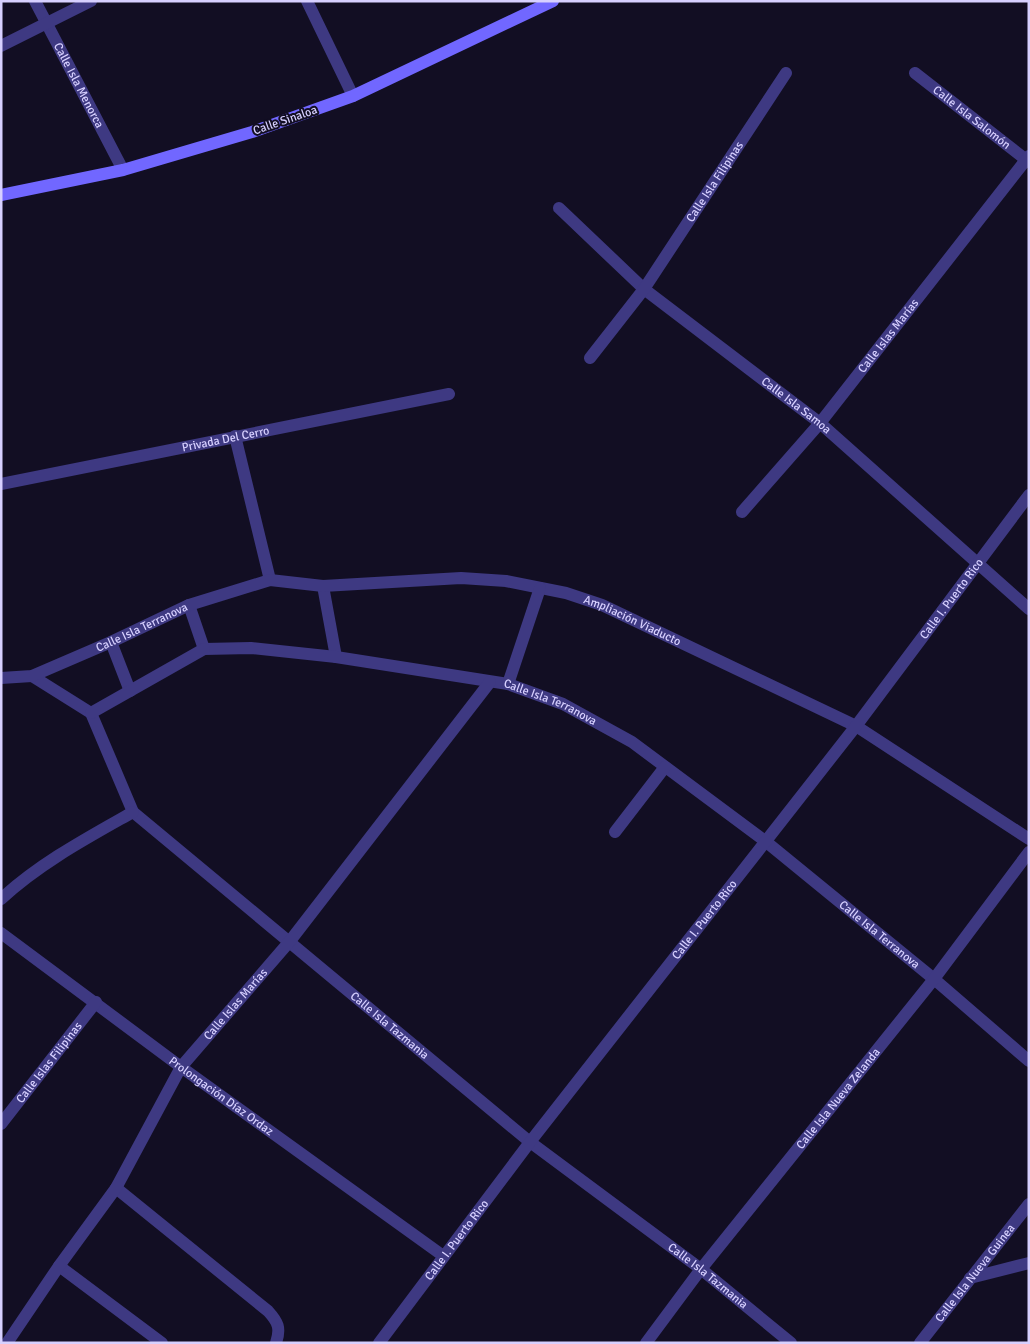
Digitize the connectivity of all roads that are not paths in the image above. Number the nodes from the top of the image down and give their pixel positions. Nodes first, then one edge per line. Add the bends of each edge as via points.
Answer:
1 (35, 1) edge
2 (91, 1) edge
3 (307, 1) edge
4 (553, 1) edge
5 (47, 24) junction
6 (1, 46) edge
7 (786, 73) dead end
8 (915, 73) dead end
9 (353, 96) junction
10 (1028, 159) edge
11 (123, 170) junction
12 (1, 195) edge
13 (559, 208) dead end
14 (644, 290) junction
15 (590, 358) dead end
16 (449, 394) dead end
17 (820, 424) junction
18 (234, 436) junction
19 (1, 484) edge
20 (1029, 495) edge
21 (742, 512) dead end
22 (977, 563) junction
23 (270, 580) junction
24 (323, 586) junction
25 (540, 588) junction
26 (188, 605) junction
27 (1029, 609) edge
28 (112, 642) junction
29 (204, 648) junction
30 (336, 657) junction
31 (32, 676) junction
32 (1, 678) edge
33 (490, 682) junction
34 (508, 684) junction
35 (130, 691) junction
36 (91, 713) junction
37 (856, 726) junction
38 (665, 767) junction
39 (133, 812) junction
40 (614, 832) dead end
41 (1029, 839) edge
42 (765, 841) junction
43 (1029, 852) edge
44 (1, 899) edge
45 (1, 933) edge
46 (290, 940) junction
47 (934, 980) junction
48 (96, 1002) junction
49 (1029, 1061) edge
50 (181, 1067) junction
51 (1, 1124) edge
52 (530, 1142) junction
53 (116, 1188) junction
54 (1029, 1204) edge
55 (442, 1256) junction
56 (1029, 1263) edge
57 (59, 1266) junction
58 (701, 1269) junction
59 (970, 1278) junction
60 (7, 1343) edge
61 (162, 1343) edge
62 (276, 1343) edge
63 (379, 1343) edge
64 (646, 1343) edge
65 (791, 1343) edge
66 (920, 1343) edge

1 - 5 street, Calle Isla Menorca
2 - 5 street
3 - 9 street
4 - 9 main road, Calle Sinaloa
5 - 6 street
5 - 11 street, Calle Isla Menorca
7 - 14 street, Calle Isla Filipinas
8 - 10 street, Calle Isla Salomón
9 - 11 main road, Calle Sinaloa via 252,132
10 - 17 street, Calle Islas Marías
11 - 12 main road, Calle Sinaloa
13 - 14 street, Calle Isla Samoa
14 - 15 street, Calle Isla Filipinas
14 - 17 street, Calle Isla Samoa
16 - 18 street, Privada Del Cerro
17 - 21 street, Calle Islas Marías
17 - 22 street, Calle Isla Samoa
18 - 19 street, Privada Del Cerro
18 - 23 street
20 - 22 street, Calle I. Puerto Rico
22 - 27 street, Calle Isla Samoa
22 - 37 street, Calle I. Puerto Rico
23 - 24 street, Ampliación Viaducto
23 - 26 street, Ampliación Viaducto
24 - 25 street, Ampliación Viaducto via 461,578 506,581
24 - 30 street
25 - 34 street
25 - 37 street, Ampliación Viaducto via 602,605
26 - 28 street, Calle Isla Terranova
26 - 29 street, Calle Isla Terranova
28 - 31 street, Calle Isla Terranova
28 - 35 street
29 - 30 street, Calle Isla Terranova via 251,648
29 - 35 street
30 - 33 street, Calle Isla Terranova
31 - 32 street, Calle Isla Terranova
31 - 36 street
33 - 34 street, Calle Isla Terranova
33 - 46 street, Calle Islas Marías
34 - 38 street, Calle Isla Terranova via 563,704 632,742
35 - 36 street
36 - 39 street, Calle Isla Tazmania
37 - 41 street, Ampliación Viaducto
37 - 42 street, Calle I. Puerto Rico
38 - 40 street
38 - 42 street, Calle Isla Terranova
39 - 44 street via 68,849
39 - 46 street, Calle Isla Tazmania
42 - 47 street, Calle Isla Terranova
42 - 52 street, Calle I. Puerto Rico
43 - 47 street, Calle Isla Nueva Zelanda
45 - 48 street, Prolongación Díaz Ordaz
46 - 50 street, Calle Islas Marías
46 - 52 street, Calle Isla Tazmania
47 - 49 street, Calle Isla Terranova
47 - 58 street, Calle Isla Nueva Zelanda
48 - 50 street, Prolongación Díaz Ordaz
48 - 51 street, Calle Islas Filipinas
50 - 53 street, Calle Islas Marías
50 - 55 street, Prolongación Díaz Ordaz
52 - 55 street, Calle I. Puerto Rico
52 - 58 street, Calle Isla Tazmania
53 - 57 street, Calle Islas Marías
53 - 62 street via 268,1311 277,1321 280,1332
54 - 59 street, Calle Isla Nueva Guinea
55 - 63 street, Calle I. Puerto Rico
56 - 59 street
57 - 60 street, Calle Islas Marías
57 - 61 street
58 - 64 street, Calle Isla Nueva Zelanda
58 - 65 street, Calle Isla Tazmania
59 - 66 street, Calle Isla Nueva Guinea

